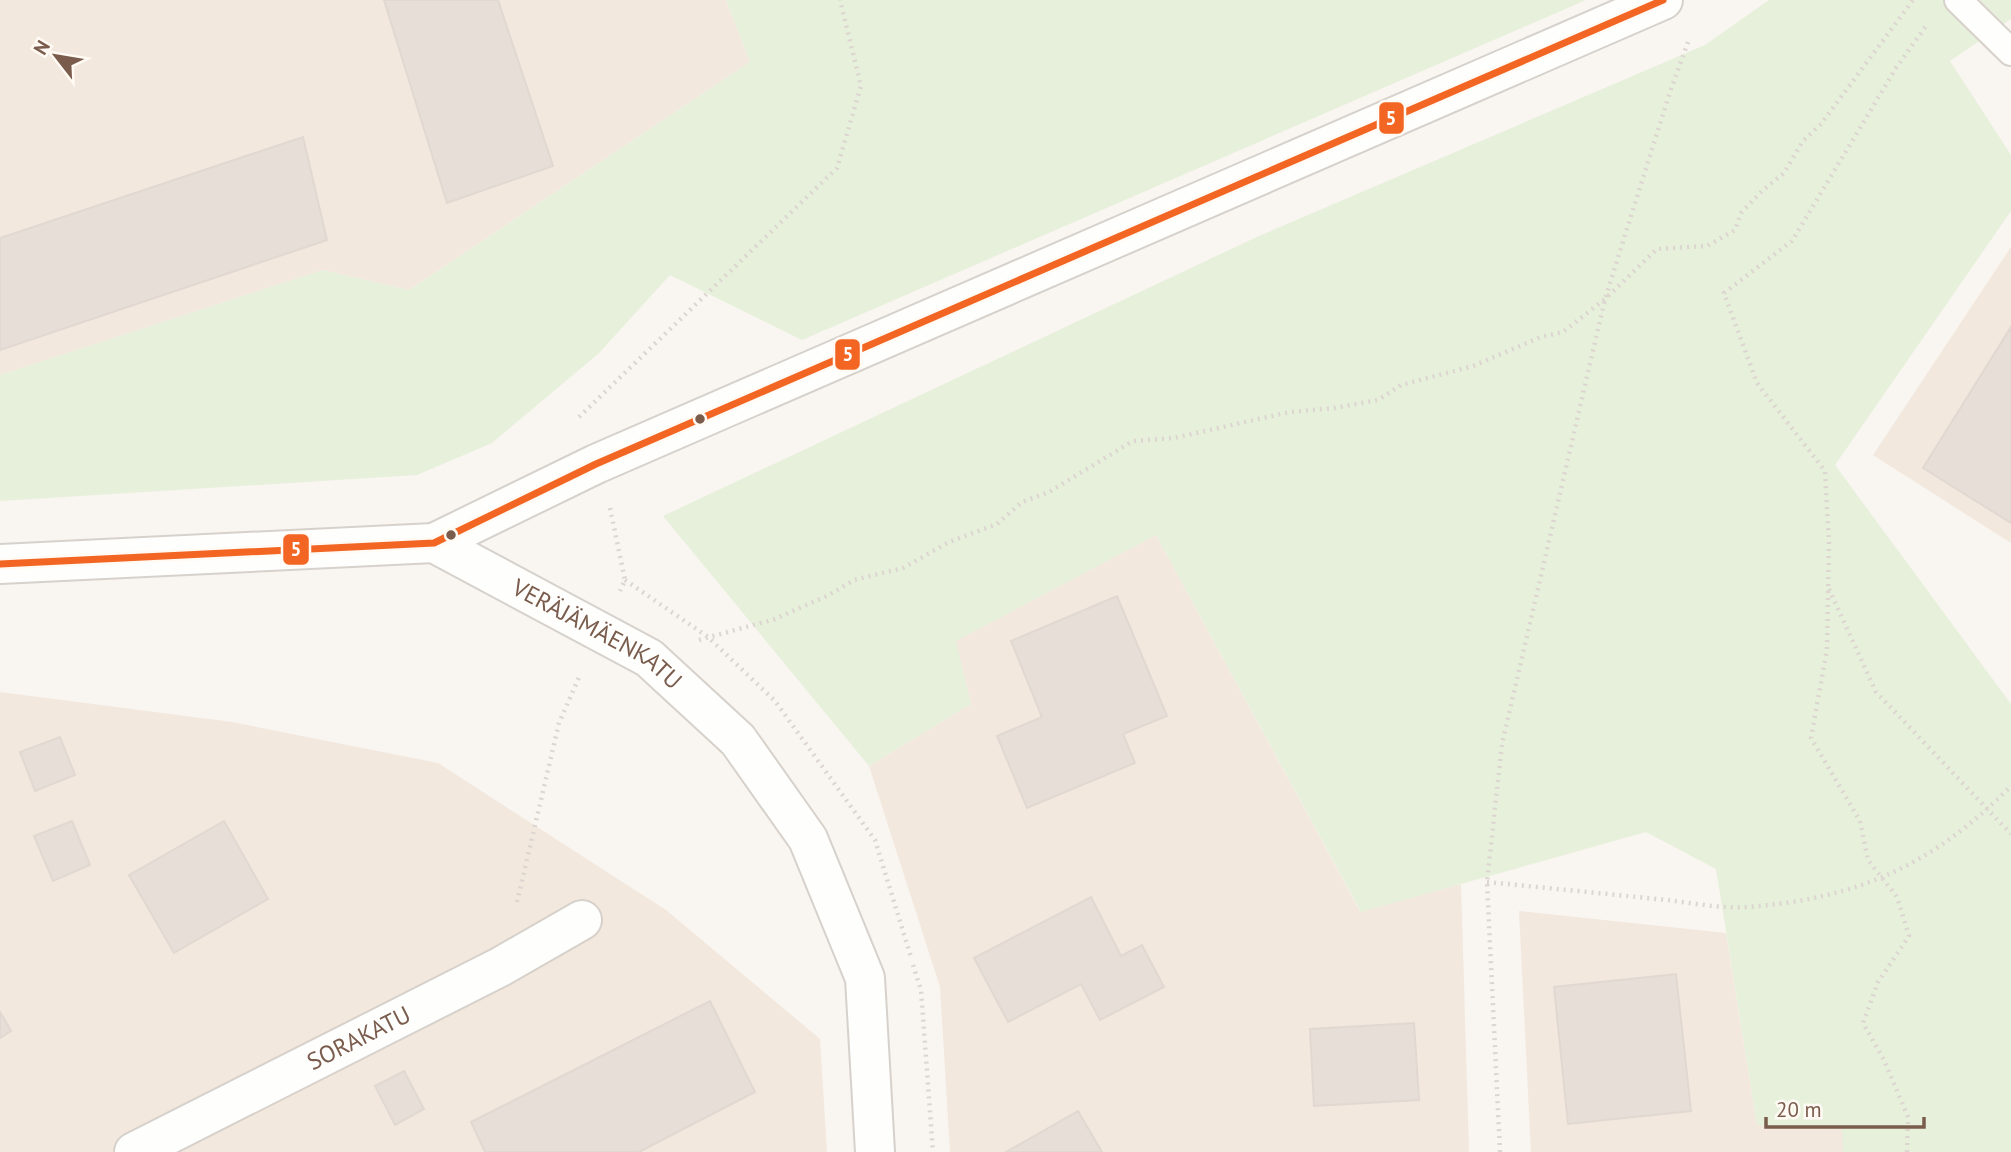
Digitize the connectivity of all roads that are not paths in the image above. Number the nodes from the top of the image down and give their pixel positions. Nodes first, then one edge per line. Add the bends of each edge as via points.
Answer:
1 (1663, 0) edge
2 (1958, 0) edge
3 (2011, 52) edge
4 (434, 542) junction
5 (0, 564) edge
6 (582, 920) dead end
7 (134, 1152) edge
8 (875, 1152) edge

1 - 4 street via 596,464
2 - 3 lane
4 - 5 street
4 - 8 street, VERÄJÄMÄENKATU via 649,658 738,740 808,839 865,978
6 - 7 street, SORAKATU via 500,967

